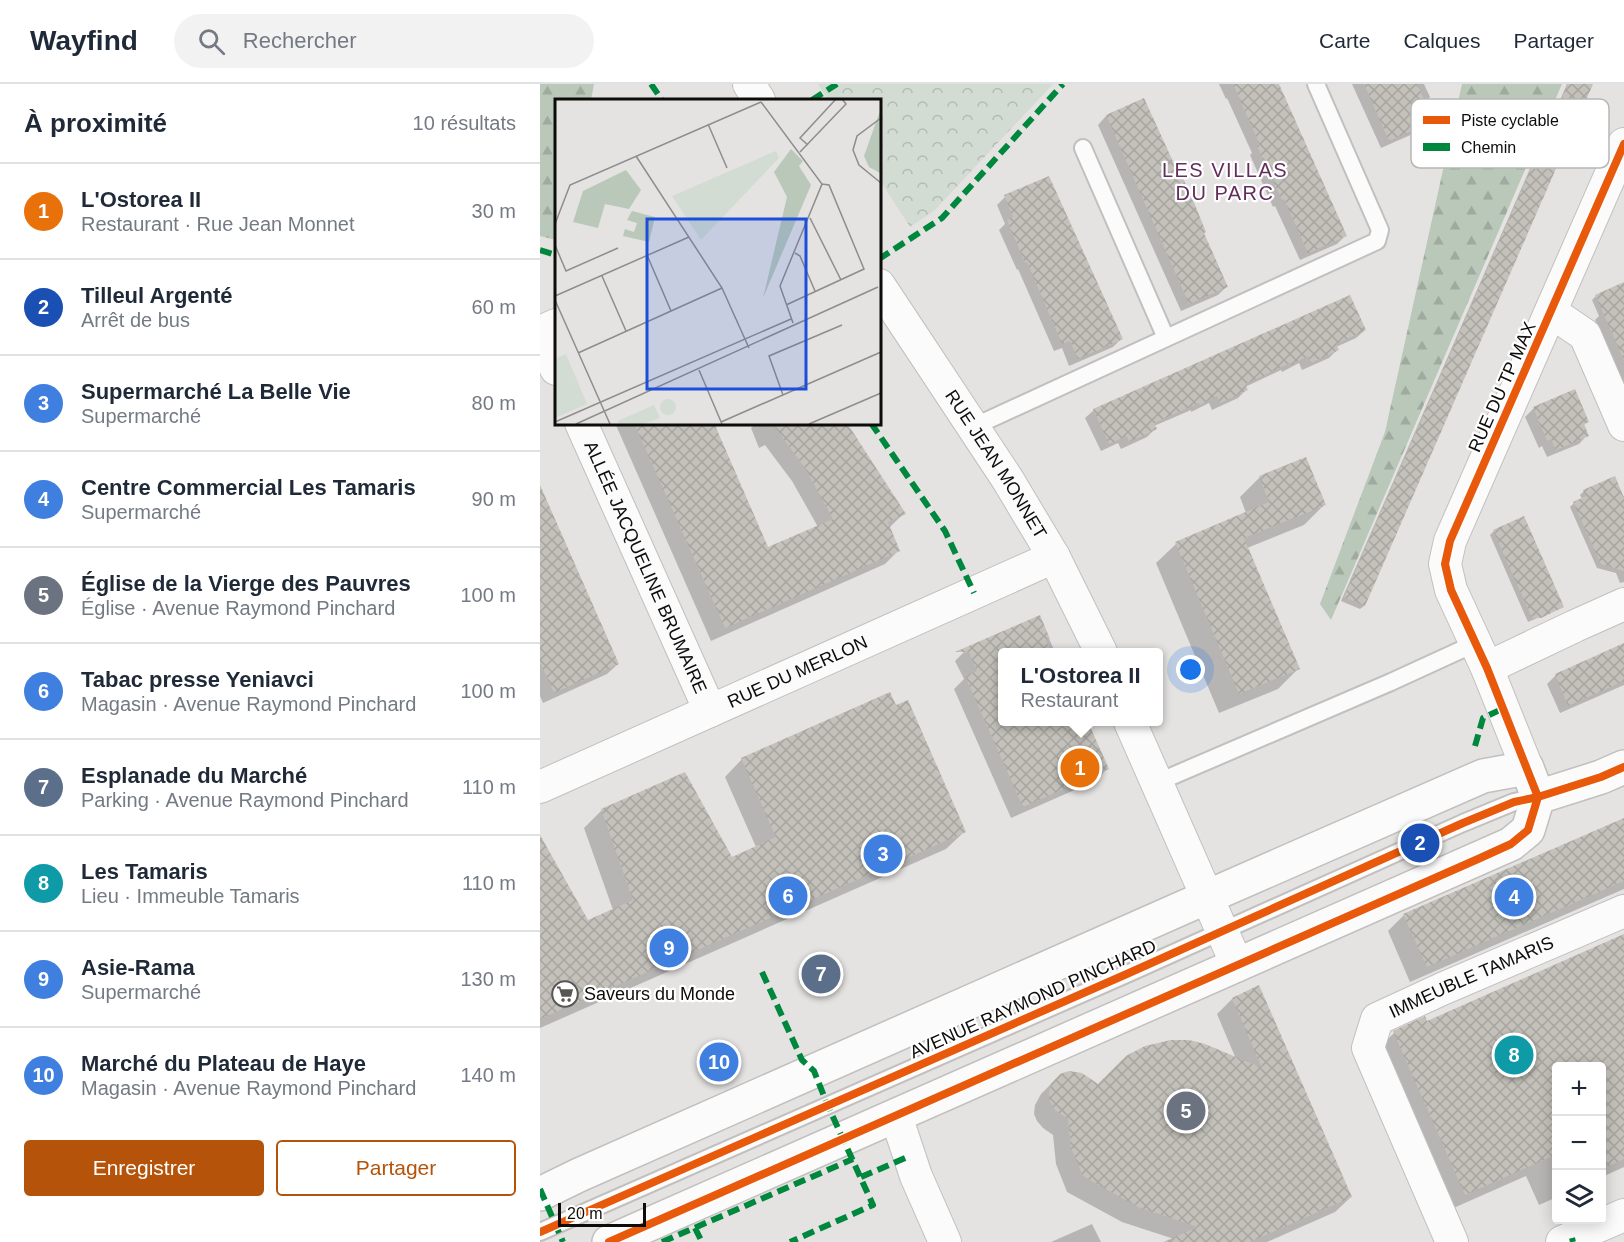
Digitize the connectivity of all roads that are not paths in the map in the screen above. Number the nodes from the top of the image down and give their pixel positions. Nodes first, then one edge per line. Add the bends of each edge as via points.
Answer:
1 (748, 84) edge
2 (1316, 84) edge
3 (758, 99) edge
4 (1624, 144) edge
5 (1083, 148) dead end
6 (880, 287) edge
7 (1550, 314) junction
8 (555, 325) edge
9 (540, 332) edge
10 (1166, 338) junction
11 (555, 367) edge
12 (581, 424) edge
13 (1624, 425) edge
14 (973, 427) junction
15 (1054, 557) junction
16 (1624, 604) edge
17 (1099, 648) edge
18 (1482, 656) junction
19 (710, 711) junction
20 (1133, 726) edge
21 (1624, 767) edge
22 (1156, 783) junction
23 (1533, 783) junction
24 (540, 787) edge
25 (1207, 897) junction
26 (1624, 911) edge
27 (1223, 932) junction
28 (1237, 965) junction
29 (896, 1116) junction
30 (540, 1194) edge
31 (1624, 1215) edge
32 (540, 1232) edge
33 (609, 1242) edge
34 (945, 1242) edge
35 (1452, 1242) edge
36 (1562, 1242) edge

1 - 3 street
2 - 10 lane via 1380,230 1377,241
4 - 7 street, RUE DU TP MAX
5 - 10 lane
6 - 14 street, RUE JEAN MONNET
7 - 13 street via 1585,335
7 - 18 street, RUE DU TP MAX via 1450,541 1445,564 1451,590
8 - 9 street
9 - 11 street
10 - 14 lane
12 - 19 street, ALLÉE JACQUELINE BRUMAIRE
14 - 15 street, RUE JEAN MONNET
15 - 17 street, RUE JEAN MONNET
15 - 19 street, RUE DU MERLON
16 - 18 street via 1575,626
18 - 22 lane via 1380,687
18 - 23 street, RUE DU TP MAX
19 - 24 street, RUE DU MERLON
20 - 22 street
21 - 23 street, AVENUE RAYMOND PINCHARD via 1601,777
22 - 25 street
23 - 25 street, AVENUE RAYMOND PINCHARD via 1483,776
23 - 27 lane, AVENUE RAYMOND PINCHARD via 1514,802
23 - 28 street via 1528,830 1511,844
25 - 27 street
25 - 30 street, AVENUE RAYMOND PINCHARD
26 - 35 street, IMMEUBLE TAMARIS via 1377,1019 1368,1048
27 - 28 street
27 - 32 lane, AVENUE RAYMOND PINCHARD
28 - 29 street
29 - 33 street
29 - 34 street via 916,1176
31 - 36 street

